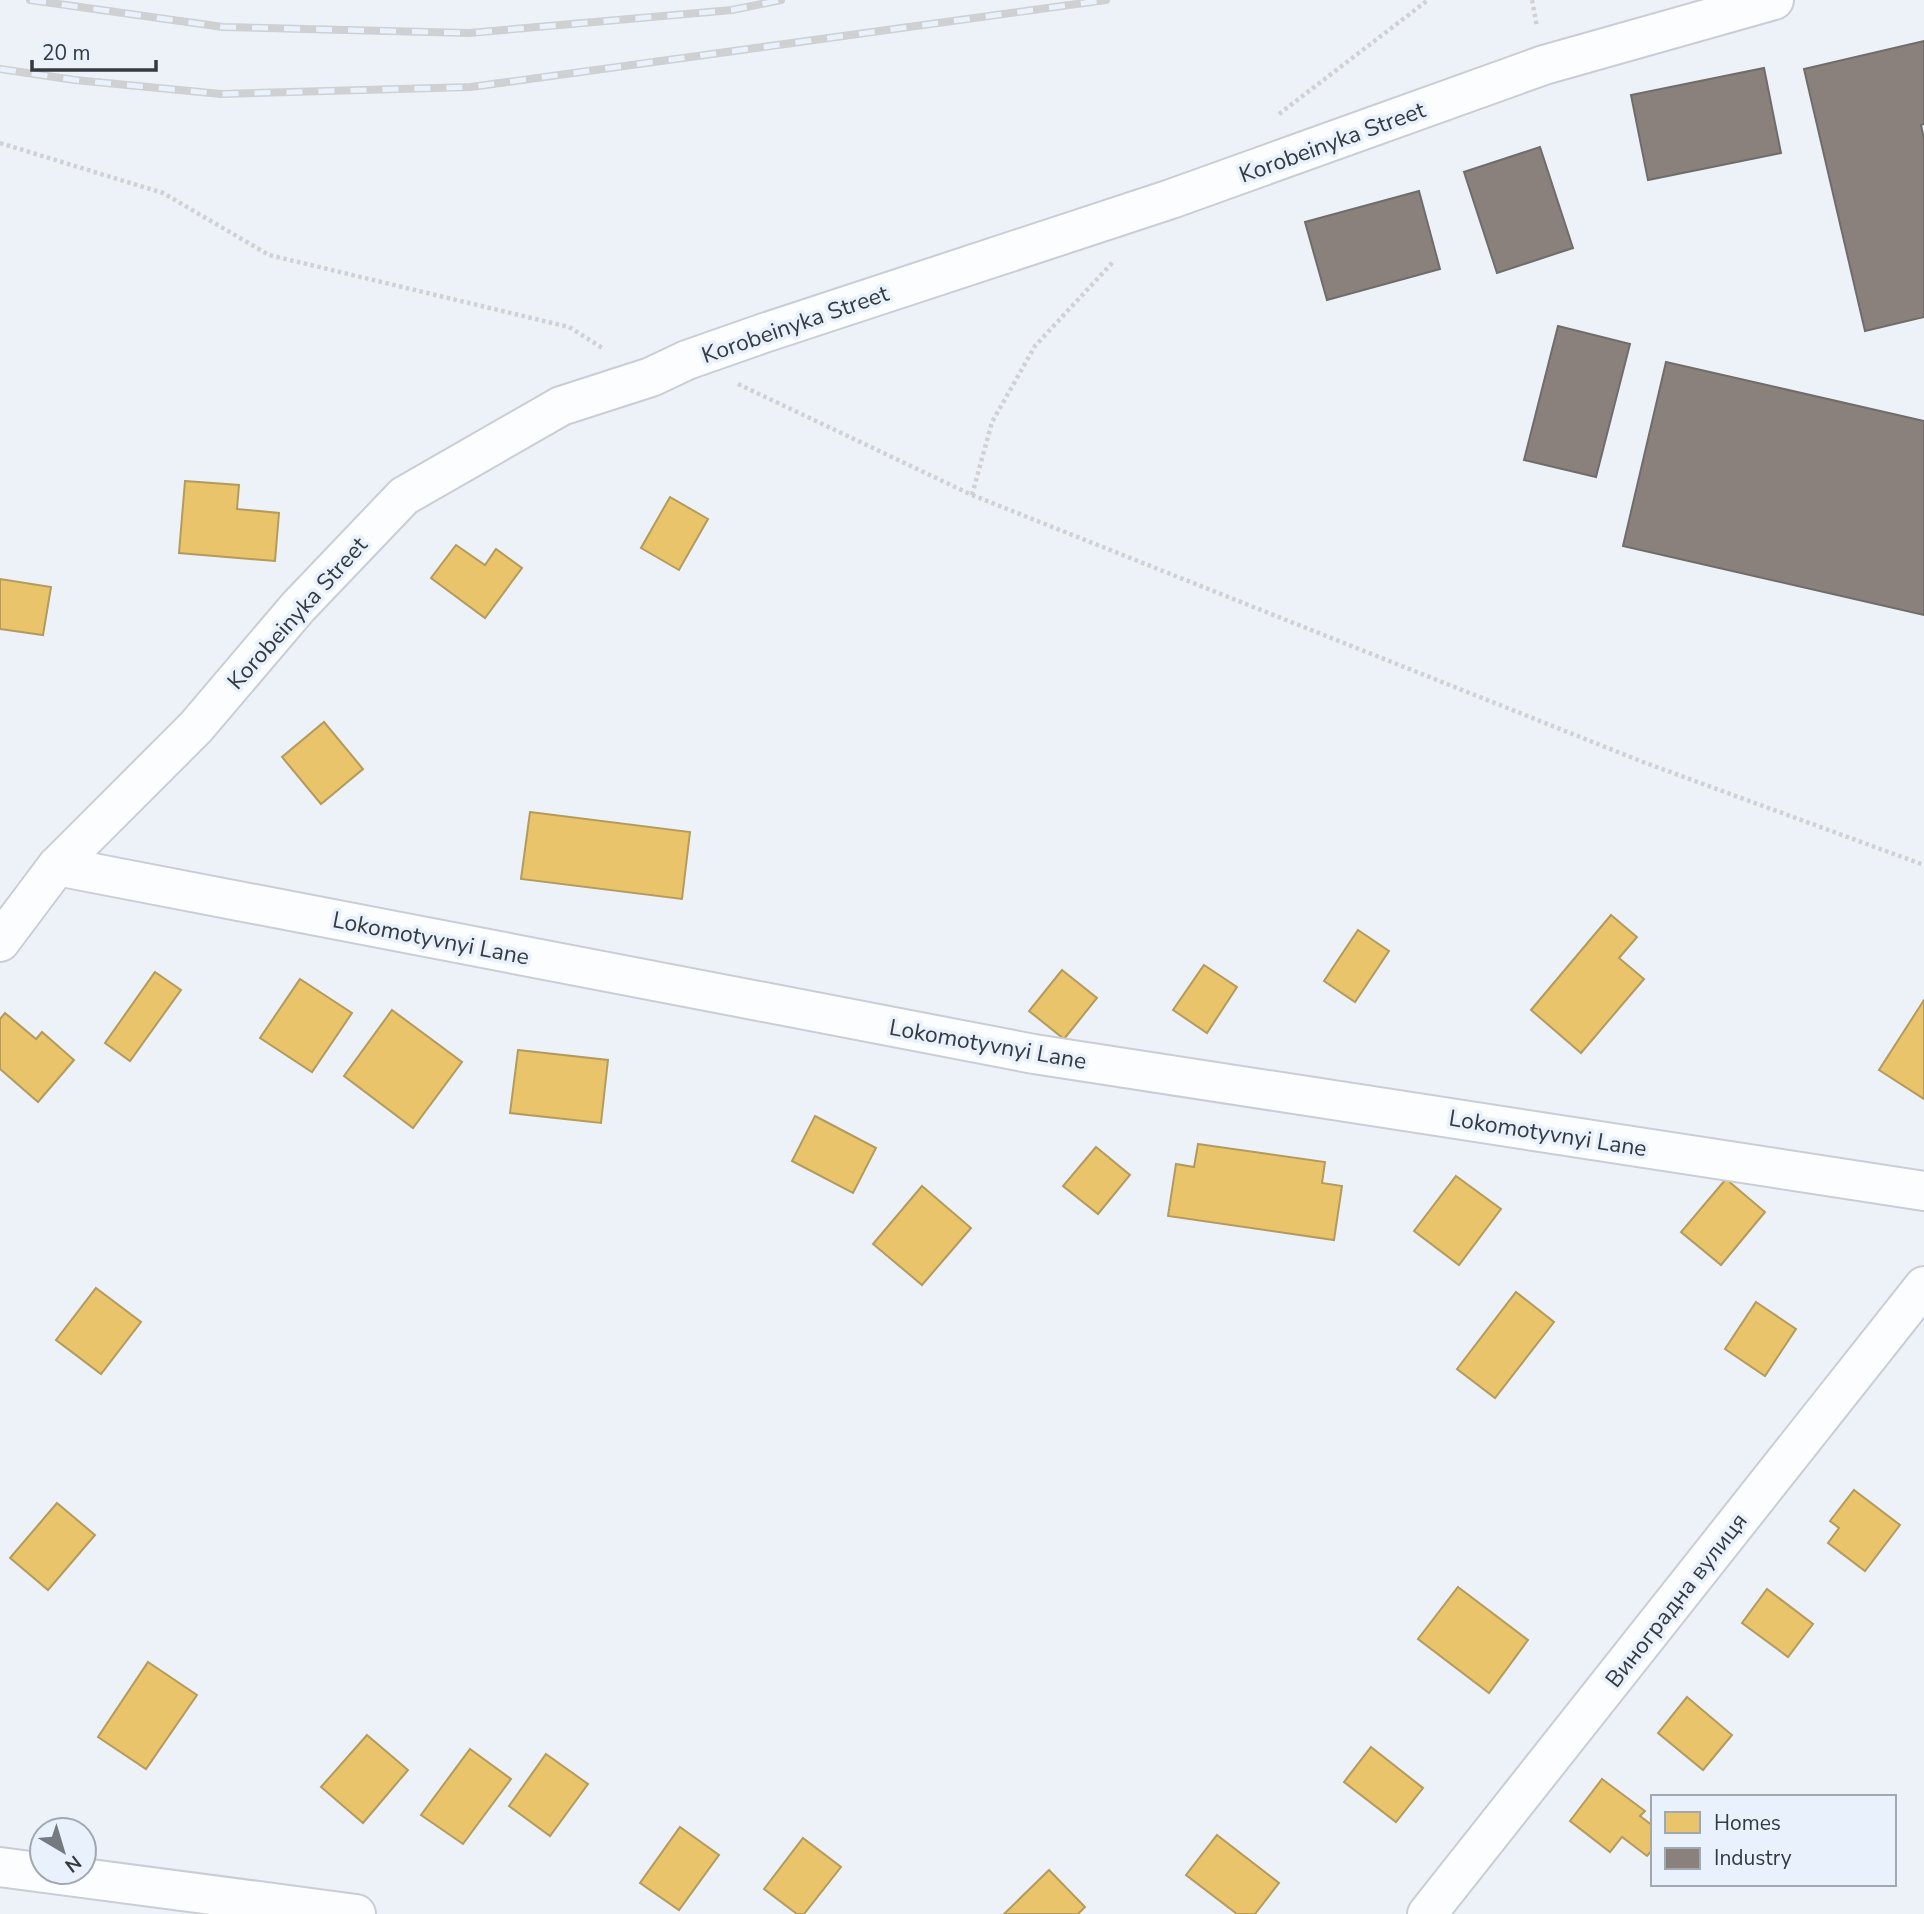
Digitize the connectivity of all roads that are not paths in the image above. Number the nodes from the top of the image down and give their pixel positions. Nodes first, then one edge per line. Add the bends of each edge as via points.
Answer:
1 (1774, 0) edge
2 (57, 866) junction
3 (0, 942) edge
4 (1924, 1191) edge
5 (1924, 1286) edge
6 (0, 1867) edge
7 (356, 1914) edge
8 (1427, 1914) edge

1 - 2 street, Korobeinyka Street via 1544,65 1171,199 687,360 561,407 404,496 298,607 196,727
2 - 3 street, Korobeinyka Street
2 - 4 street, Lokomotyvnyi Lane via 1034,1054
5 - 8 street, Виноградна вулиця
6 - 7 street

